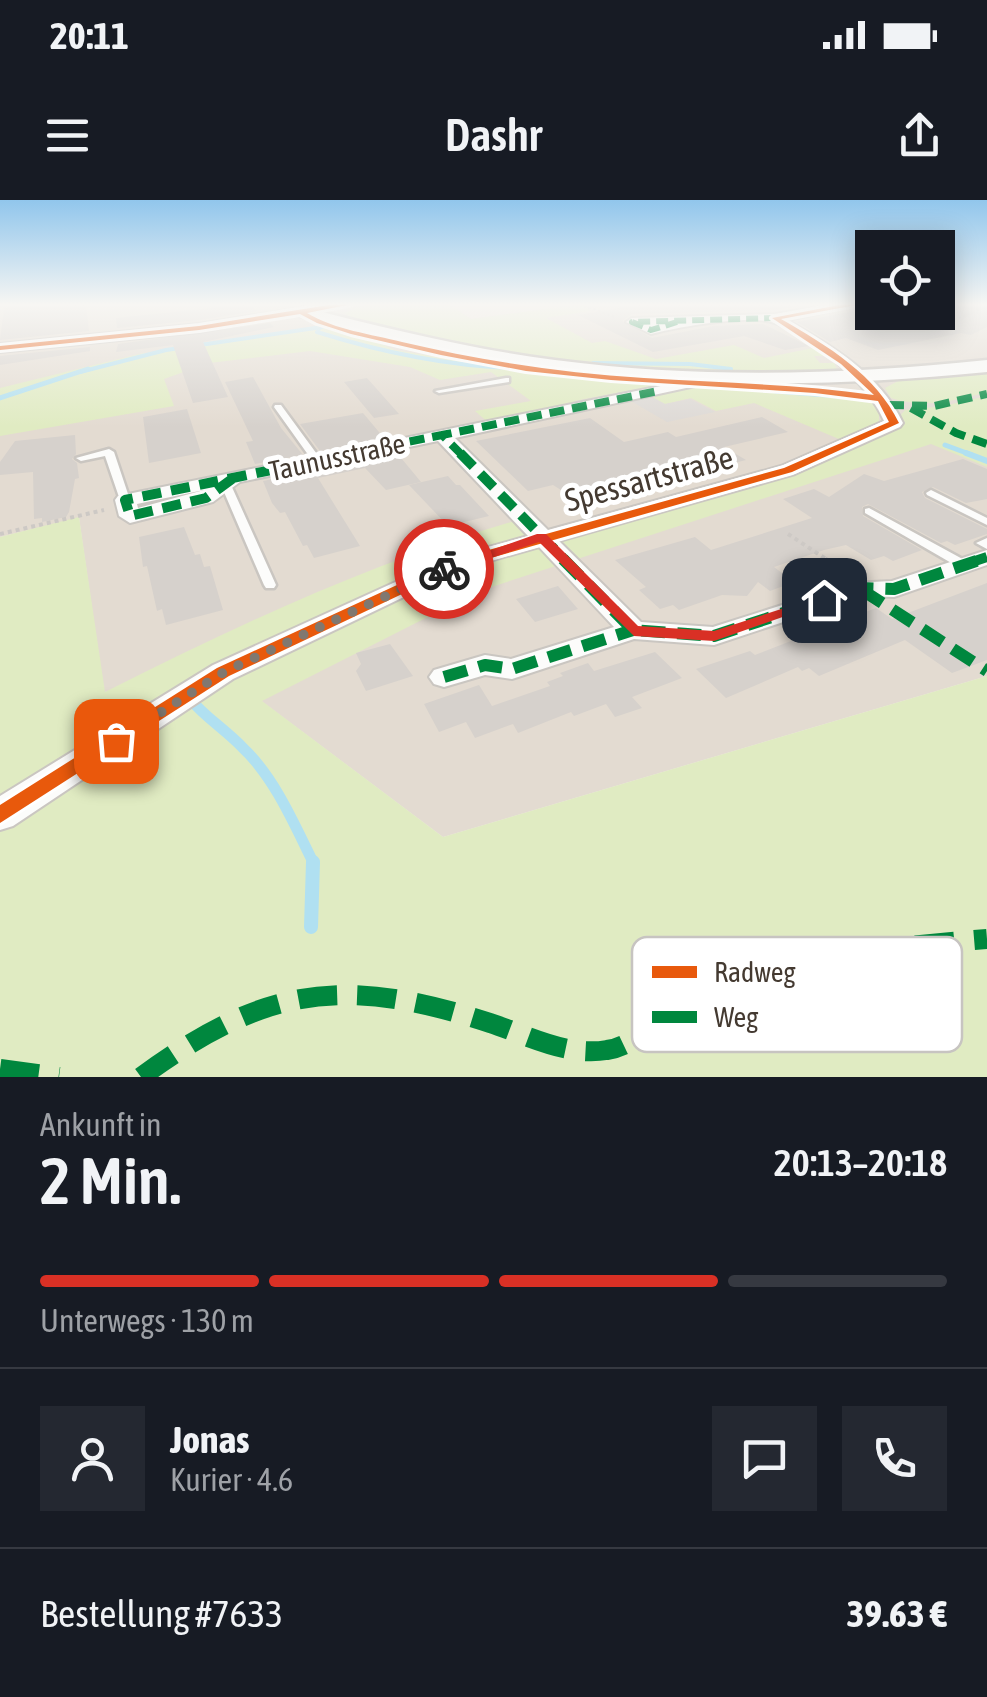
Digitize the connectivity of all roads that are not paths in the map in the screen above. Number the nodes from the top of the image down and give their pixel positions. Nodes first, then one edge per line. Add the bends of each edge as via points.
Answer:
1 (31, 345) edge
2 (431, 345) edge
3 (819, 345) edge
4 (0, 348) edge
5 (987, 366) edge
6 (861, 379) junction
7 (506, 380) dead end
8 (700, 380) junction
9 (438, 391) dead end
10 (278, 407) dead end
11 (442, 436) junction
12 (81, 458) dead end
13 (317, 460) junction
14 (229, 482) junction
15 (930, 493) dead end
16 (126, 502) joint
17 (869, 510) dead end
18 (987, 522) edge
19 (542, 536) junction
20 (976, 561) edge
21 (270, 586) dead end
22 (634, 630) junction
23 (444, 677) dead end
24 (0, 815) edge

1 - 4 street
2 - 8 street via 578,370
3 - 6 street
5 - 6 street
6 - 8 street
6 - 19 street, Spessartstraße via 888,405 894,424 788,470
7 - 9 lane
8 - 11 street, Taunusstraße
10 - 13 lane
11 - 13 street, Taunusstraße
11 - 19 street, Taunusstraße
12 - 16 lane via 109,452
13 - 14 street, Taunusstraße
14 - 16 street, Taunusstraße
14 - 21 lane
15 - 18 lane
17 - 20 lane
19 - 22 street, Taunusstraße
19 - 24 street, Spessartstraße via 454,564 224,672
20 - 22 street via 894,589 860,588 714,636
22 - 23 street via 512,669 485,665

